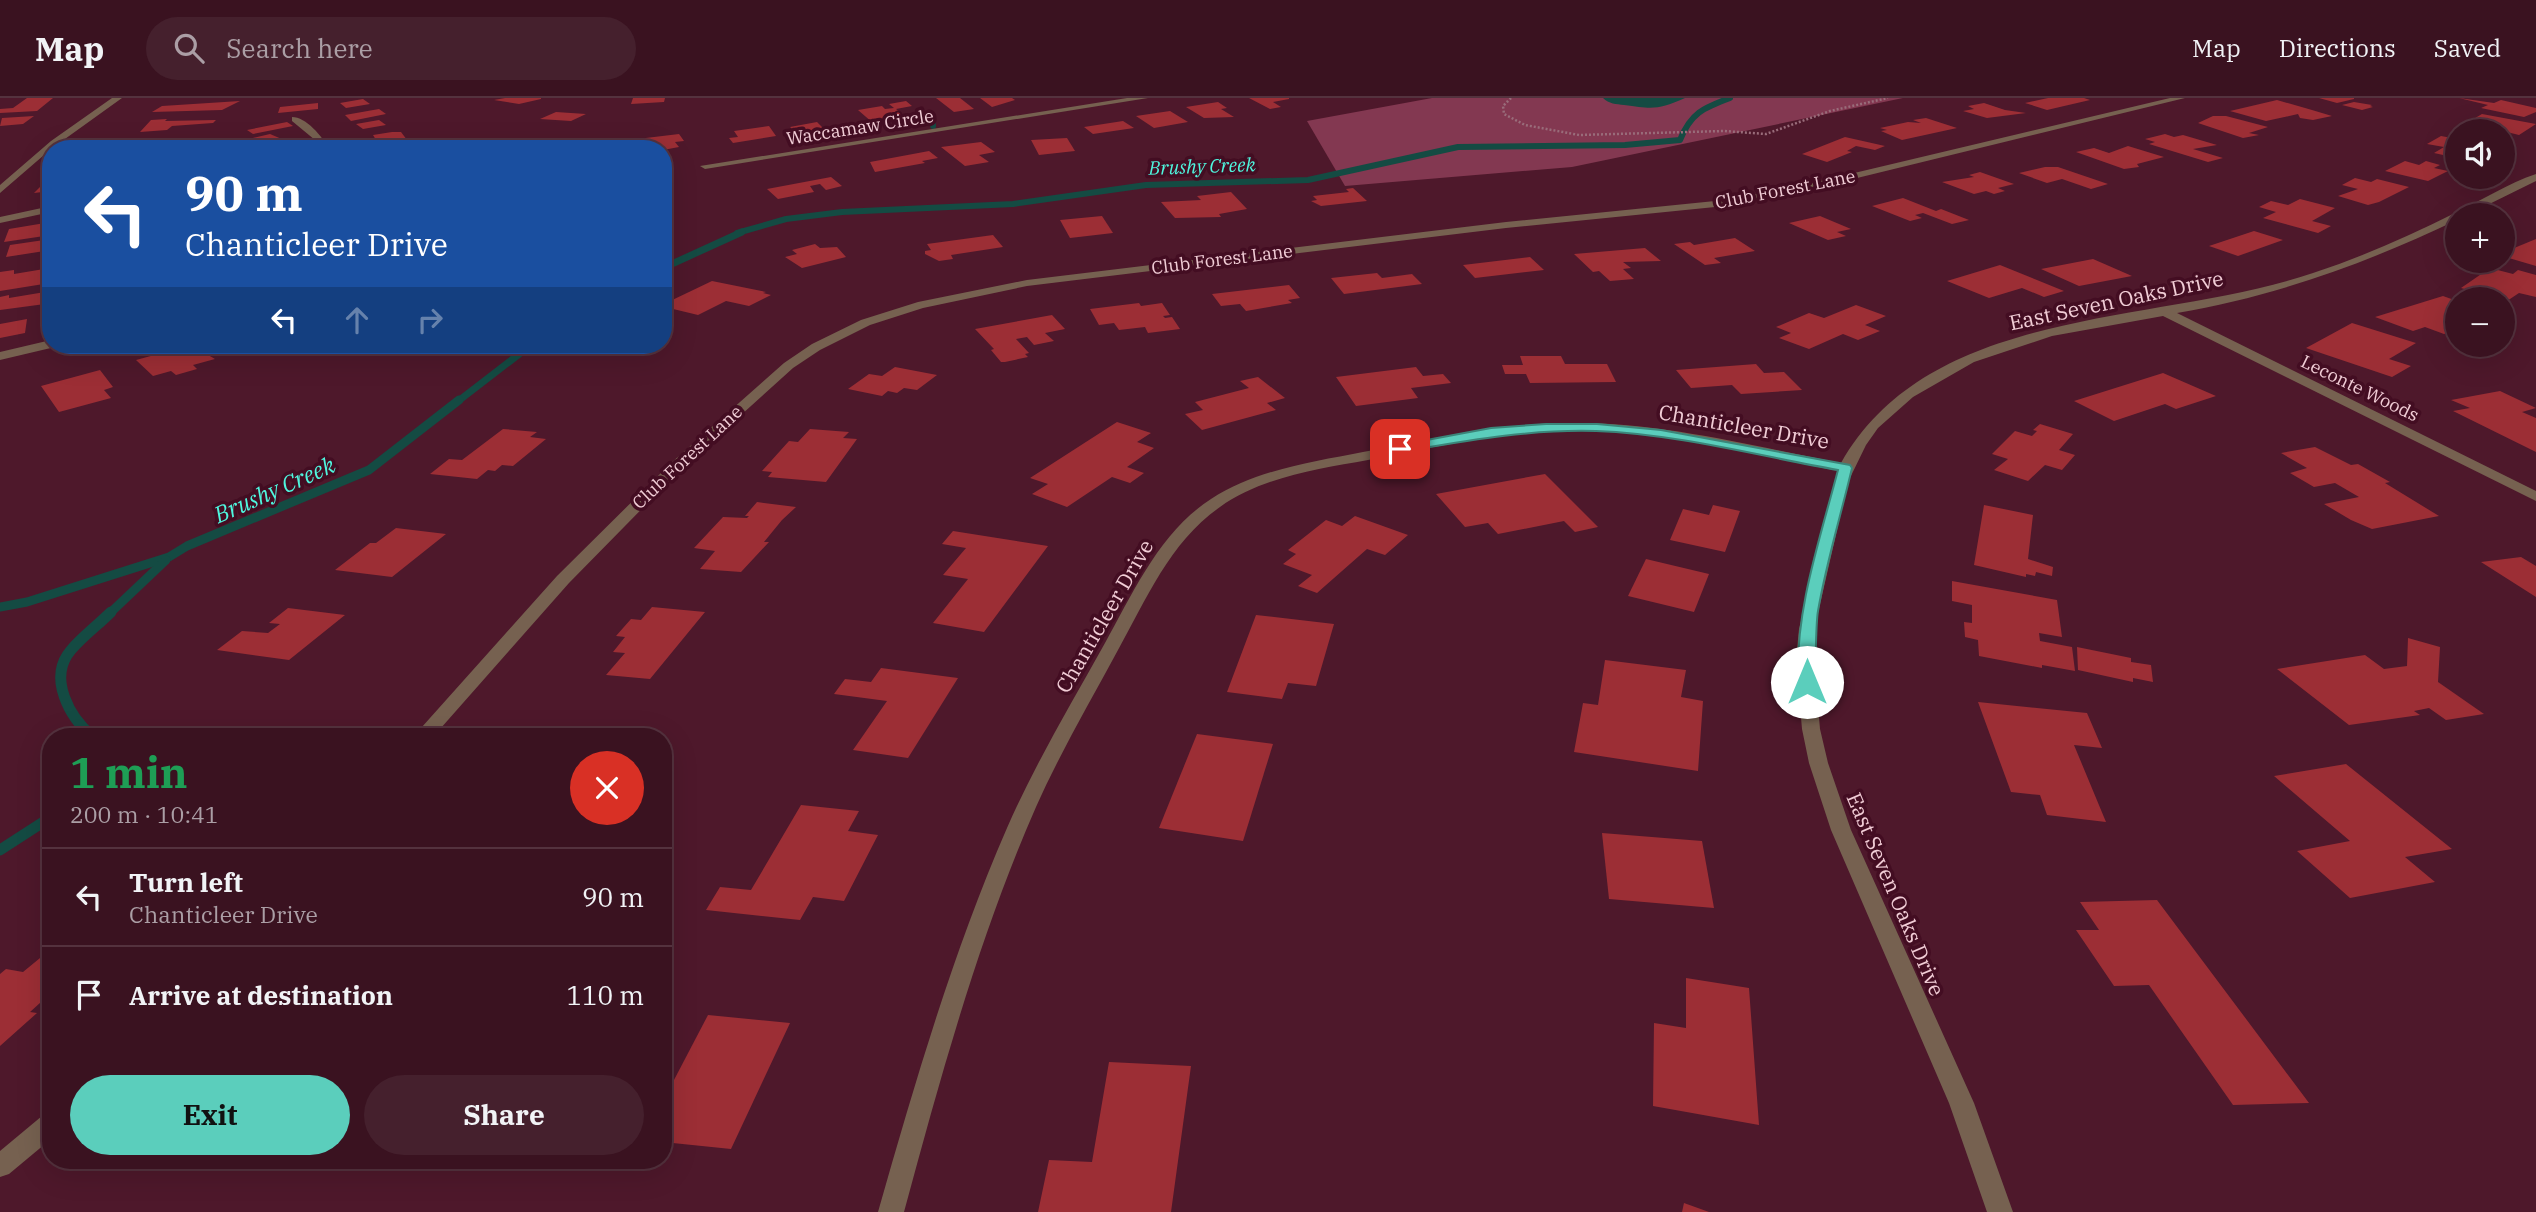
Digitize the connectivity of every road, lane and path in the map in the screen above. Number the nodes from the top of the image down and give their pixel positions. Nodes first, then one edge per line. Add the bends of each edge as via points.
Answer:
1 (118, 98) edge
2 (1144, 98) edge
3 (1511, 98) edge
4 (1888, 98) edge
5 (2181, 98) edge
6 (295, 119) dead end
7 (58, 140) edge
8 (319, 140) edge
9 (42, 153) edge
10 (705, 166) dead end
11 (2536, 177) edge
12 (0, 190) edge
13 (2484, 203) edge
14 (42, 210) edge
15 (0, 220) edge
16 (2445, 222) edge
17 (2167, 313) junction
18 (42, 346) edge
19 (0, 356) edge
20 (1845, 468) junction
21 (2536, 497) edge
22 (430, 728) edge
23 (42, 1131) edge
24 (0, 1166) edge
25 (891, 1212) edge
26 (2000, 1212) edge

1 - 7 street
2 - 10 street, Waccamaw Circle
3 - 4 path via 1503,106 1504,114 1533,128 1608,135 1769,134 1826,111
5 - 22 street, Club Forest Lane via 1760,197 1027,283 971,293 877,320 799,358 694,449 595,542
6 - 8 street
9 - 12 street
11 - 13 street, East Seven Oaks Drive
14 - 15 street
16 - 17 street, East Seven Oaks Drive via 2335,271
17 - 20 street, East Seven Oaks Drive via 2039,336 1964,361 1902,396 1872,426
17 - 21 street, Leconte Woods
18 - 19 street
20 - 25 street, Chanticleer Drive via 1640,431 1597,427 1516,430 1286,472 1238,491 1191,521 1166,550 1060,739 1017,828 936,1057
20 - 26 street, East Seven Oaks Drive via 1810,612 1805,661 1816,752 1860,876 1951,1078
23 - 24 street

